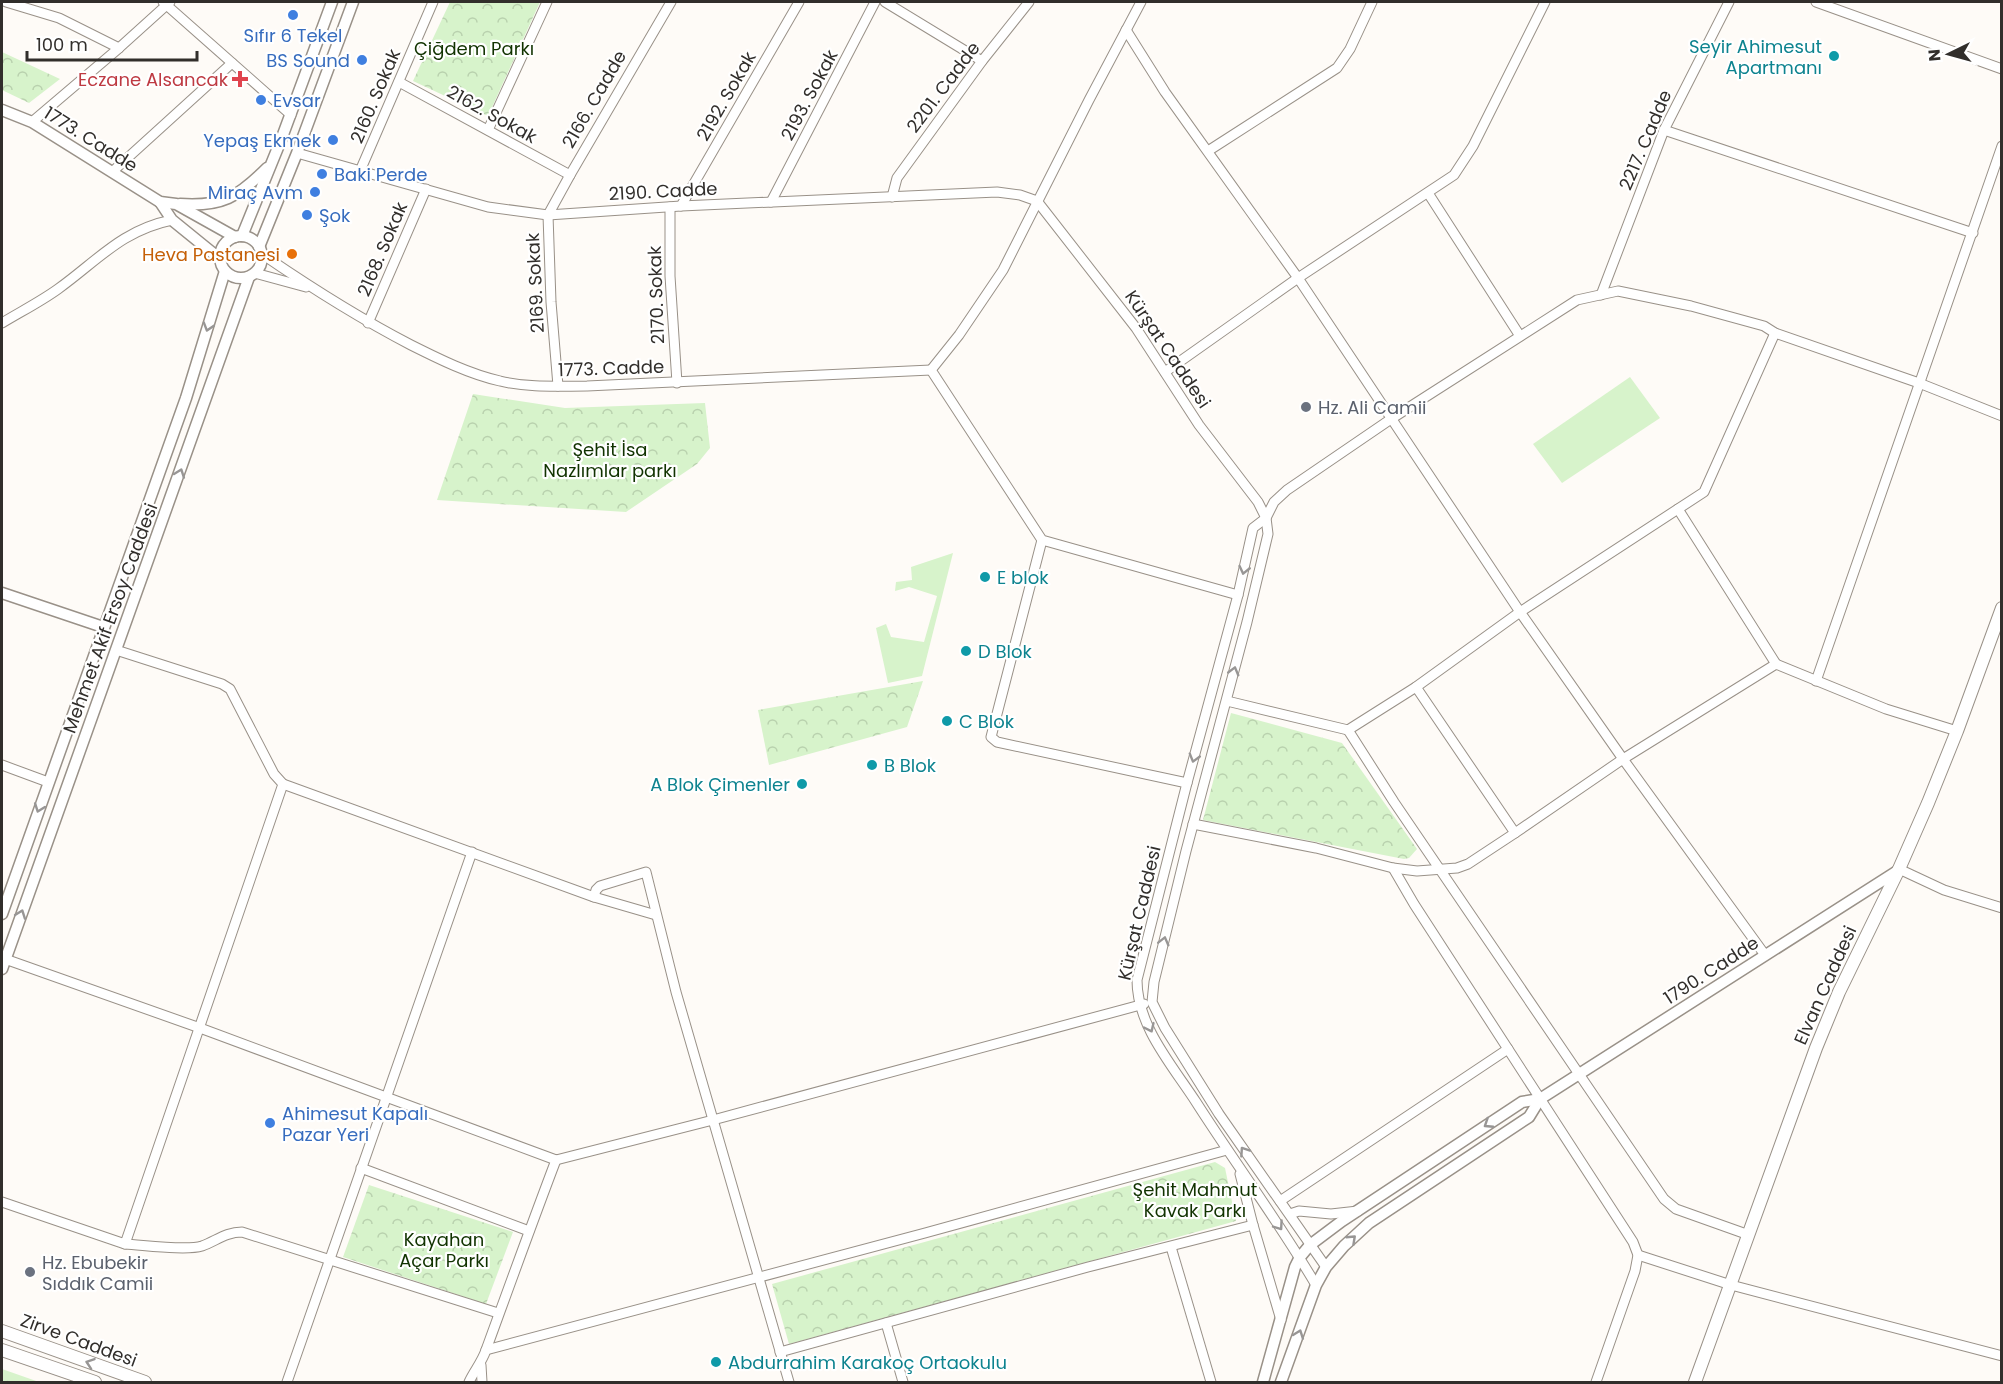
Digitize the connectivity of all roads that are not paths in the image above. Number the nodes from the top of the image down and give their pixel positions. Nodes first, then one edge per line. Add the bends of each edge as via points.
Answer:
1 (6, 2) edge
2 (166, 2) edge
3 (332, 2) edge
4 (352, 2) edge
5 (434, 2) edge
6 (547, 2) edge
7 (671, 2) edge
8 (799, 2) edge
9 (875, 2) edge
10 (885, 2) edge
11 (1029, 2) edge
12 (1141, 2) edge
13 (1372, 2) edge
14 (1545, 2) edge
15 (1729, 2) edge
16 (1816, 2) edge
17 (1126, 30) junction
18 (119, 48) junction
19 (982, 61) junction
20 (232, 63) junction
21 (2001, 69) edge
22 (399, 82) junction
23 (2, 110) edge
24 (291, 115) junction
25 (32, 122) junction
26 (488, 130) junction
27 (1664, 130) junction
28 (2001, 146) edge
29 (1208, 151) junction
30 (297, 153) junction
31 (272, 164) junction
32 (360, 171) junction
33 (112, 172) junction
34 (570, 175) junction
35 (426, 189) junction
36 (1428, 193) junction
37 (892, 196) junction
38 (1037, 201) junction
39 (160, 202) junction
40 (771, 202) junction
41 (176, 204) junction
42 (681, 206) junction
43 (670, 207) junction
44 (548, 215) junction
45 (172, 220) junction
46 (1973, 233) junction
47 (238, 237) junction
48 (261, 250) junction
49 (220, 259) junction
50 (225, 271) junction
51 (252, 275) junction
52 (1298, 278) junction
53 (314, 290) junction
54 (1601, 295) junction
55 (2, 323) edge
56 (369, 323) junction
57 (1775, 333) junction
58 (1520, 336) junction
59 (931, 369) junction
60 (1164, 372) junction
61 (677, 383) junction
62 (1919, 383) junction
63 (558, 386) junction
64 (2001, 416) edge
65 (1391, 419) junction
66 (1678, 509) junction
67 (1266, 518) junction
68 (1042, 540) junction
69 (2, 593) edge
70 (1238, 596) junction
71 (1520, 612) junction
72 (2000, 613) edge
73 (103, 627) junction
74 (116, 650) junction
75 (1776, 664) junction
76 (1816, 681) junction
77 (1416, 687) junction
78 (1227, 701) junction
79 (1348, 730) junction
80 (1957, 731) junction
81 (1623, 759) junction
82 (2, 765) edge
83 (48, 782) junction
84 (1187, 783) junction
85 (283, 784) junction
86 (1193, 824) junction
87 (1515, 833) junction
88 (472, 852) junction
89 (1394, 868) junction
90 (1899, 869) junction
91 (1440, 870) junction
92 (594, 897) junction
93 (2001, 908) edge
94 (2, 914) edge
95 (656, 915) junction
96 (1765, 955) junction
97 (3, 964) edge
98 (1152, 1002) junction
99 (1140, 1005) junction
100 (200, 1028) junction
101 (1508, 1049) junction
102 (1579, 1074) junction
103 (386, 1096) junction
104 (1540, 1099) junction
105 (713, 1120) junction
106 (1227, 1150) junction
107 (556, 1160) junction
108 (361, 1168) junction
109 (1239, 1169) junction
110 (1280, 1201) junction
111 (2, 1202) edge
112 (1358, 1211) junction
113 (1290, 1214) junction
114 (1253, 1226) junction
115 (529, 1231) junction
116 (1749, 1235) junction
117 (125, 1244) junction
118 (1310, 1245) junction
119 (1171, 1247) junction
120 (1638, 1255) junction
121 (1300, 1257) junction
122 (329, 1259) junction
123 (1326, 1267) junction
124 (758, 1278) junction
125 (1316, 1285) junction
126 (1731, 1285) junction
127 (498, 1313) junction
128 (1281, 1320) junction
129 (886, 1323) junction
130 (2, 1331) edge
131 (2, 1350) edge
132 (486, 1350) junction
133 (780, 1352) junction
134 (2001, 1356) edge
135 (481, 1365) junction
136 (94, 1383) edge
137 (145, 1383) edge
138 (287, 1383) edge
139 (469, 1383) edge
140 (482, 1383) edge
141 (789, 1383) edge
142 (903, 1383) edge
143 (1211, 1383) edge
144 (1263, 1383) edge
145 (1281, 1383) edge
146 (1596, 1383) edge
147 (1695, 1383) edge

1 - 18 street via 59,18
2 - 18 street
2 - 20 street
3 - 24 street
4 - 30 street
5 - 22 street, 2160. Sokak
6 - 26 street
7 - 34 street, 2166. Cadde
8 - 42 street, 2192. Sokak
9 - 40 street, 2193. Sokak
10 - 19 street
11 - 19 street, 2201. Cadde
12 - 17 street
13 - 29 street via 1337,69
14 - 36 street via 1464,162 1454,175
15 - 27 street, 2217. Cadde
16 - 21 street
17 - 29 street
17 - 38 street
18 - 25 street
19 - 37 street, 2201. Cadde via 897,178
20 - 24 street
20 - 33 street
22 - 26 street, 2162. Sokak
22 - 32 street, 2160. Sokak
23 - 25 street, 1773. Cadde
24 - 31 street
25 - 33 street, 1773. Cadde
26 - 34 street, 2162. Sokak
27 - 46 street
27 - 54 street, 2217. Cadde
28 - 46 street
29 - 52 street
30 - 32 street, 2190. Cadde
30 - 48 street
31 - 41 street via 237,195 216,203
31 - 47 street
32 - 35 street, 2190. Cadde
33 - 39 street, 1773. Cadde
34 - 44 street, 2166. Cadde
35 - 44 street, 2190. Cadde via 488,207
35 - 56 street, 2168. Sokak
36 - 52 street
36 - 58 street
37 - 38 street, 2190. Cadde via 997,192
37 - 40 street, 2190. Cadde
38 - 59 street via 1004,270
38 - 60 street, Kürşat Caddesi via 1136,328
39 - 41 street, 1773. Cadde
39 - 45 street, 1773. Cadde
40 - 42 street, 2190. Cadde
41 - 47 street, 1773. Cadde
42 - 43 street, 2190. Cadde
43 - 44 street, 2190. Cadde
43 - 61 street, 2170. Sokak
44 - 63 street, 2169. Sokak
45 - 49 street, 1773. Cadde
45 - 55 street via 153,224 119,241 57,290
46 - 62 street
47 - 48 street via 249,237
47 - 49 street via 223,246
48 - 51 street via 262,261
48 - 53 street
49 - 50 street
50 - 51 street via 236,278
50 -> 73 street, Mehmet Akif Ersoy Caddesi via 186,398
51 - 53 street
74 -> 51 street, Mehmet Akif Ersoy Caddesi
52 - 60 street
52 - 65 street
53 - 56 street, 1773. Cadde
54 - 57 street via 1618,291 1691,306 1764,326
54 - 58 street via 1577,300
56 - 63 street, 1773. Cadde via 446,363 499,381 534,387
57 - 62 street
57 - 66 street via 1704,492
58 - 65 street
59 - 61 street, 1773. Cadde
59 - 68 street
60 - 67 street, Kürşat Caddesi
61 - 63 street, 1773. Cadde
62 - 64 street
62 - 76 street
65 - 67 street via 1287,490 1274,502
65 - 71 street
66 - 71 street
66 - 75 street
67 -> 70 street, Kürşat Caddesi via 1253,528
78 -> 67 street, Kürşat Caddesi via 1268,534
68 - 70 street
68 - 84 street via 991,737 997,742
69 - 73 street
70 -> 84 street, Kürşat Caddesi
71 - 77 street
71 - 81 street
72 - 80 main road, Elvan Caddesi
73 - 83 street, Mehmet Akif Ersoy Caddesi
74 - 85 street via 230,689 273,774
97 -> 74 street, Mehmet Akif Ersoy Caddesi
75 - 76 street
75 - 81 street
76 - 80 street
77 - 79 street
77 - 87 street
78 - 79 street
78 - 86 street, Kürşat Caddesi
79 - 91 street
80 - 90 main road, Elvan Caddesi
81 - 87 street
81 - 96 street
82 - 83 street
83 -> 94 street, Mehmet Akif Ersoy Caddesi
84 - 99 street, Kürşat Caddesi via 1137,980
85 - 88 street
85 - 100 street
86 - 89 street
98 -> 86 street, Kürşat Caddesi
87 - 91 street via 1468,864
88 - 92 street
88 - 103 street
89 - 91 street
89 - 101 street
90 - 93 street via 1944,890
90 - 96 street, 1790. Cadde
90 - 116 main road, Elvan Caddesi via 1820,1037
91 - 102 street
92 - 95 street
92 - 95 street via 600,886 646,872
95 - 105 street
96 - 102 street, 1790. Cadde
97 - 100 street
98 - 99 street
110 -> 98 street, Kürşat Caddesi via 1219,1114
99 - 105 street
99 -> 106 street, Kürşat Caddesi via 1150,1031
100 - 103 street
100 - 117 street
101 - 104 street
101 - 110 street
102 - 104 street, 1790. Cadde
102 - 116 street via 1671,1206
103 - 107 street
103 - 108 street
104 -> 112 street, 1790. Cadde via 1522,1102
104 - 120 street
123 -> 104 street, 1790. Cadde via 1369,1223 1529,1117
105 - 107 street
105 - 124 street
106 - 109 street, Kürşat Caddesi
106 - 124 street
107 - 115 street
108 - 115 street
108 - 122 street
109 - 114 street
109 -> 121 street, Kürşat Caddesi
110 - 113 street, Kürşat Caddesi
111 - 117 street
112 - 113 street
112 - 118 street, 1790. Cadde
113 - 118 street, Kürşat Caddesi
114 - 119 street
114 - 128 street
115 - 127 street
116 - 126 main road, Elvan Caddesi
117 - 122 street via 201,1246 228,1233 242,1232
118 - 121 street, 1790. Cadde
118 - 123 street, Kürşat Caddesi
119 - 129 street
119 - 143 street
120 - 126 street
120 - 146 street
121 - 125 street, Kürşat Caddesi
121 - 128 street, 1790. Cadde
122 - 127 street
122 - 138 street
123 - 125 street, 1790. Cadde
124 - 132 street
124 - 133 street
145 -> 125 street
126 - 134 street
126 - 147 main road, Elvan Caddesi
127 - 132 street
128 - 144 street
129 - 133 street
129 - 142 street
137 -> 130 main road, Zirve Caddesi
131 - 136 main road, Zirve Caddesi
132 - 135 street
133 - 141 street
135 - 139 street
135 - 140 street

